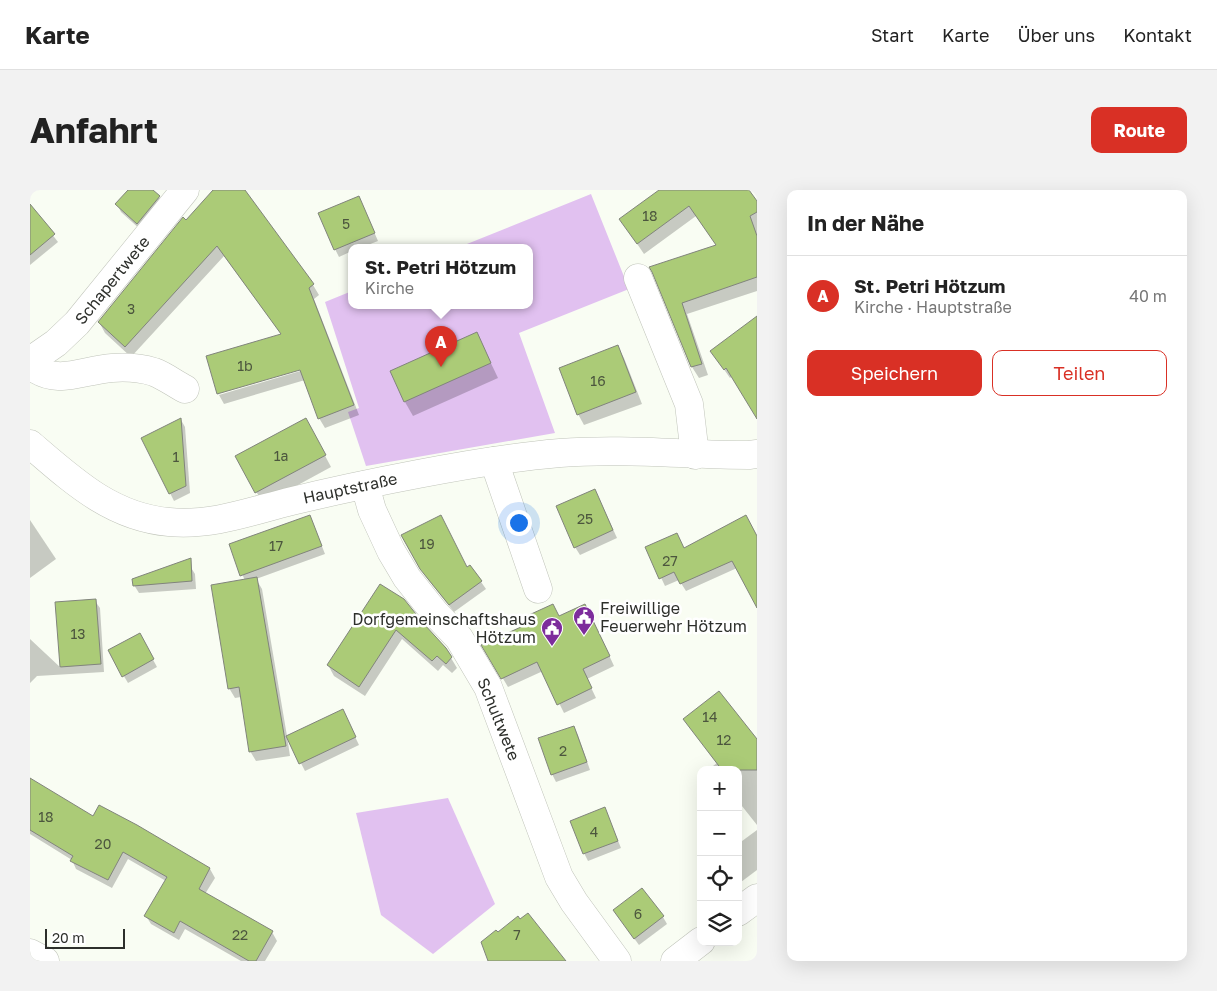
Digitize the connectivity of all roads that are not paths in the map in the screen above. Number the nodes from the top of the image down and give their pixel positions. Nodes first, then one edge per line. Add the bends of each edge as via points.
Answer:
1 (185, 190) edge
2 (638, 278) dead end
3 (30, 361) edge
4 (30, 365) edge
5 (185, 389) dead end
6 (30, 444) edge
7 (757, 454) edge
8 (695, 455) junction
9 (494, 461) junction
10 (365, 485) junction
11 (538, 589) dead end
12 (757, 898) edge
13 (742, 909) edge
14 (697, 944) edge
15 (30, 952) edge
16 (45, 961) edge
17 (617, 961) edge
18 (675, 961) edge

1 - 3 street, Schapertwete via 78,323
2 - 8 street via 689,404
4 - 5 street via 40,374 58,377 111,368 155,372
6 - 10 street, Hauptstraße via 86,492 127,512 170,522 230,518
7 - 8 street, Hauptstraße
8 - 9 street, Hauptstraße via 561,453
9 - 10 street, Hauptstraße
9 - 11 street
10 - 17 street, Schultwete via 372,510 407,578 459,638 488,687 559,877
12 - 13 street
14 - 18 street
15 - 16 street

